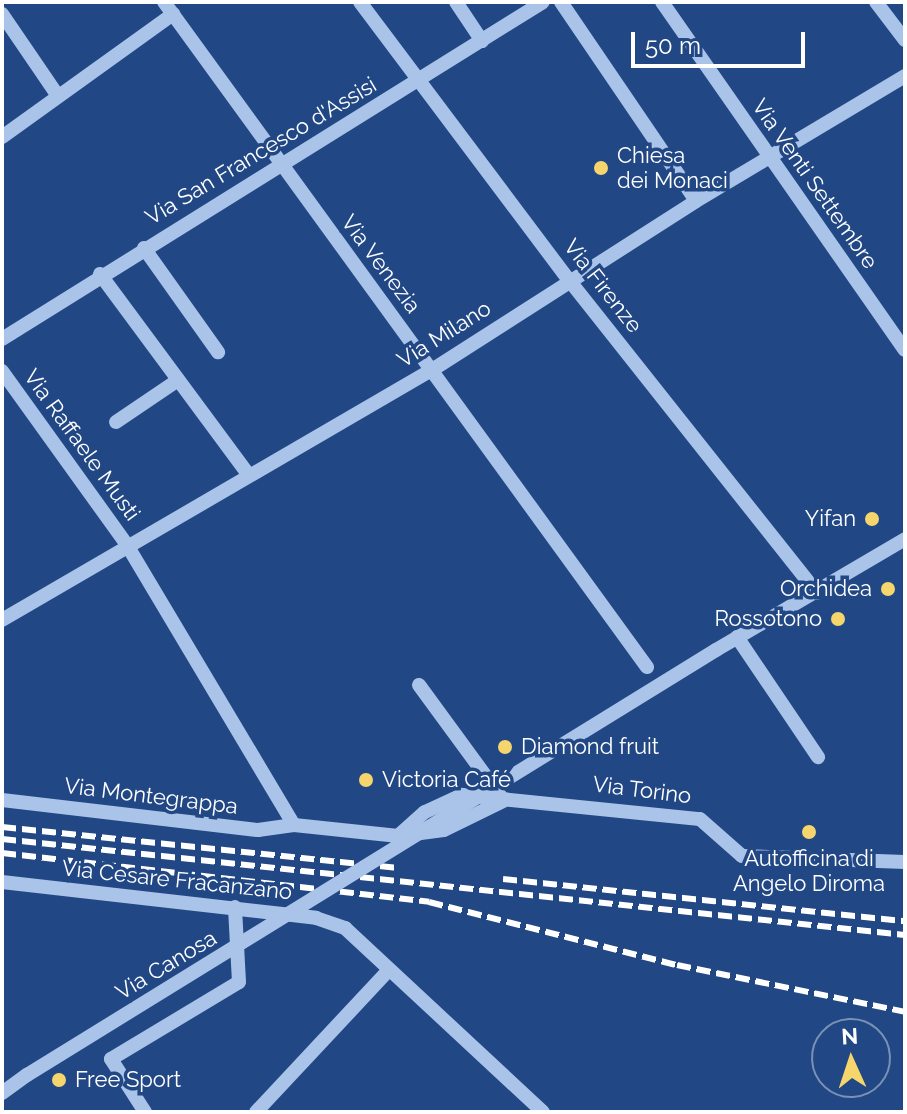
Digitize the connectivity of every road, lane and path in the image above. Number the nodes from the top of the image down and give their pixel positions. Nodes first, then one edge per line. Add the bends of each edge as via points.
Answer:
1 (360, 2) edge
2 (456, 2) edge
3 (543, 2) edge
4 (561, 2) edge
5 (662, 2) edge
6 (876, 2) edge
7 (168, 8) edge
8 (2, 14) edge
9 (905, 40) edge
10 (482, 41) junction
11 (905, 76) edge
12 (419, 79) junction
13 (58, 96) junction
14 (2, 137) edge
15 (769, 158) junction
16 (282, 168) junction
17 (696, 201) junction
18 (144, 248) junction
19 (100, 274) junction
20 (569, 280) junction
21 (2, 339) edge
22 (905, 350) edge
23 (218, 352) dead end
24 (432, 370) junction
25 (2, 371) edge
26 (178, 380) junction
27 (116, 422) dead end
28 (249, 475) junction
29 (905, 539) edge
30 (127, 545) junction
31 (817, 593) junction
32 (2, 620) edge
33 (737, 637) junction
34 (647, 667) dead end
35 (419, 685) dead end
36 (818, 757) dead end
37 (2, 800) edge
38 (503, 801) junction
39 (294, 825) junction
40 (398, 836) junction
41 (905, 862) edge
42 (2, 882) edge
43 (235, 907) junction
44 (388, 971) junction
45 (3, 1091) edge
46 (145, 1112) edge
47 (256, 1112) edge
48 (543, 1112) edge

1 - 12 street, Via Firenze
2 - 10 street
3 - 10 street, Via San Francesco d'Assisi
4 - 17 street
5 - 15 street, Via Venti Settembre
6 - 9 street
7 - 13 street
7 - 16 street, Via Venezia
8 - 13 street
10 - 12 street, Via San Francesco d'Assisi
11 - 15 street, Via Milano
12 - 16 street, Via San Francesco d'Assisi
12 - 20 street, Via Firenze
13 - 14 street
15 - 17 street, Via Milano
15 - 22 street, Via Venti Settembre
16 - 18 street, Via San Francesco d'Assisi
16 - 24 street, Via Venezia
17 - 20 street, Via Milano
18 - 19 street, Via San Francesco d'Assisi
18 - 23 street
19 - 21 street, Via San Francesco d'Assisi
19 - 26 street
20 - 24 street, Via Milano
20 - 31 street, Via Firenze
24 - 28 street, Via Milano
24 - 34 street, Via Venezia
25 - 30 street, Via Raffaele Musti
26 - 27 street
26 - 28 street
28 - 30 street, Via Milano
29 - 31 street, Via Canosa
30 - 32 street, Via Milano
30 - 39 street, Via Raffaele Musti
31 - 33 street, Via Canosa
33 - 36 street
33 - 45 street, Via Canosa, bridge
35 - 38 street
37 - 39 street, Via Montegrappa via 258,830
38 - 40 street via 444,830
38 - 40 street, Via Torino via 462,795 425,812
38 - 41 street, Via Torino via 700,819 742,856
39 - 40 street
42 - 43 street, Via Cesare Fracanzano
43 - 44 street, Via Cesare Fracanzano via 316,918 345,928
43 - 46 street via 239,982 111,1059
44 - 47 street
44 - 48 street

